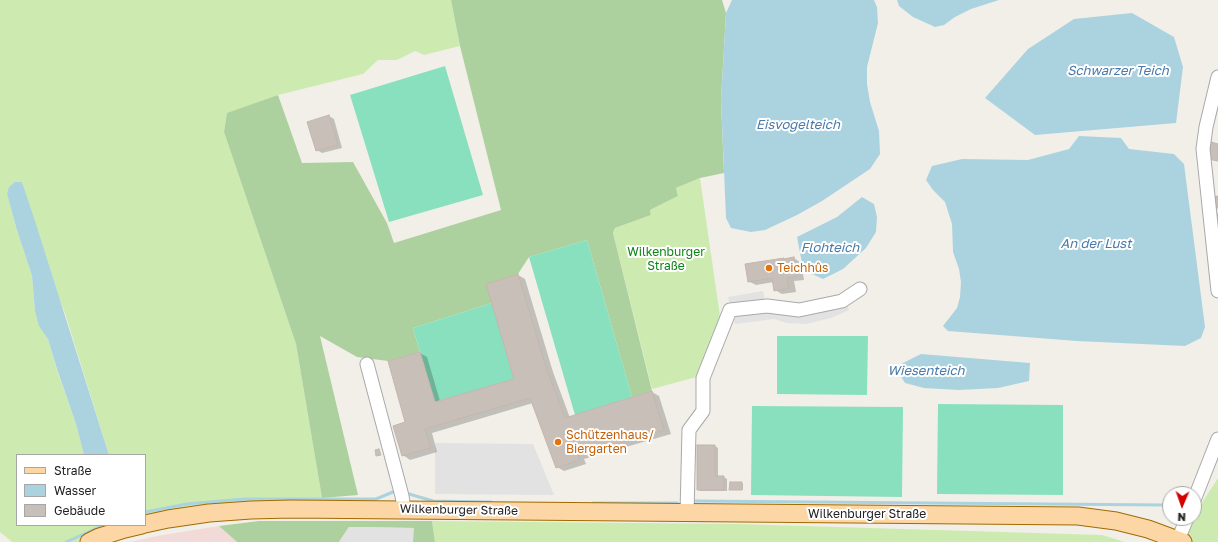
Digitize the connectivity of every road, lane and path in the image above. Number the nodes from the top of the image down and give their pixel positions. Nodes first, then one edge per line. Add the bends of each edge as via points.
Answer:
1 (1218, 77) edge
2 (860, 289) dead end
3 (1218, 291) edge
4 (367, 364) dead end
5 (1218, 439) edge
6 (1200, 486) edge
7 (404, 509) junction
8 (687, 513) junction
9 (146, 524) edge
10 (140, 526) edge
11 (1185, 526) edge
12 (1181, 541) edge
13 (88, 542) edge

1 - 3 lane via 1203,150
2 - 8 lane via 842,301 799,310 767,306 730,310 704,378 703,411 689,430
4 - 7 lane
5 - 6 lane
7 - 8 main road, Wilkenburger Straße
7 - 9 main road, Wilkenburger Straße via 251,510 209,513
8 - 12 main road, Wilkenburger Straße via 1078,516 1116,521
10 - 13 main road, Wilkenburger Straße
11 - 12 lane, Wilkenburger Straße

